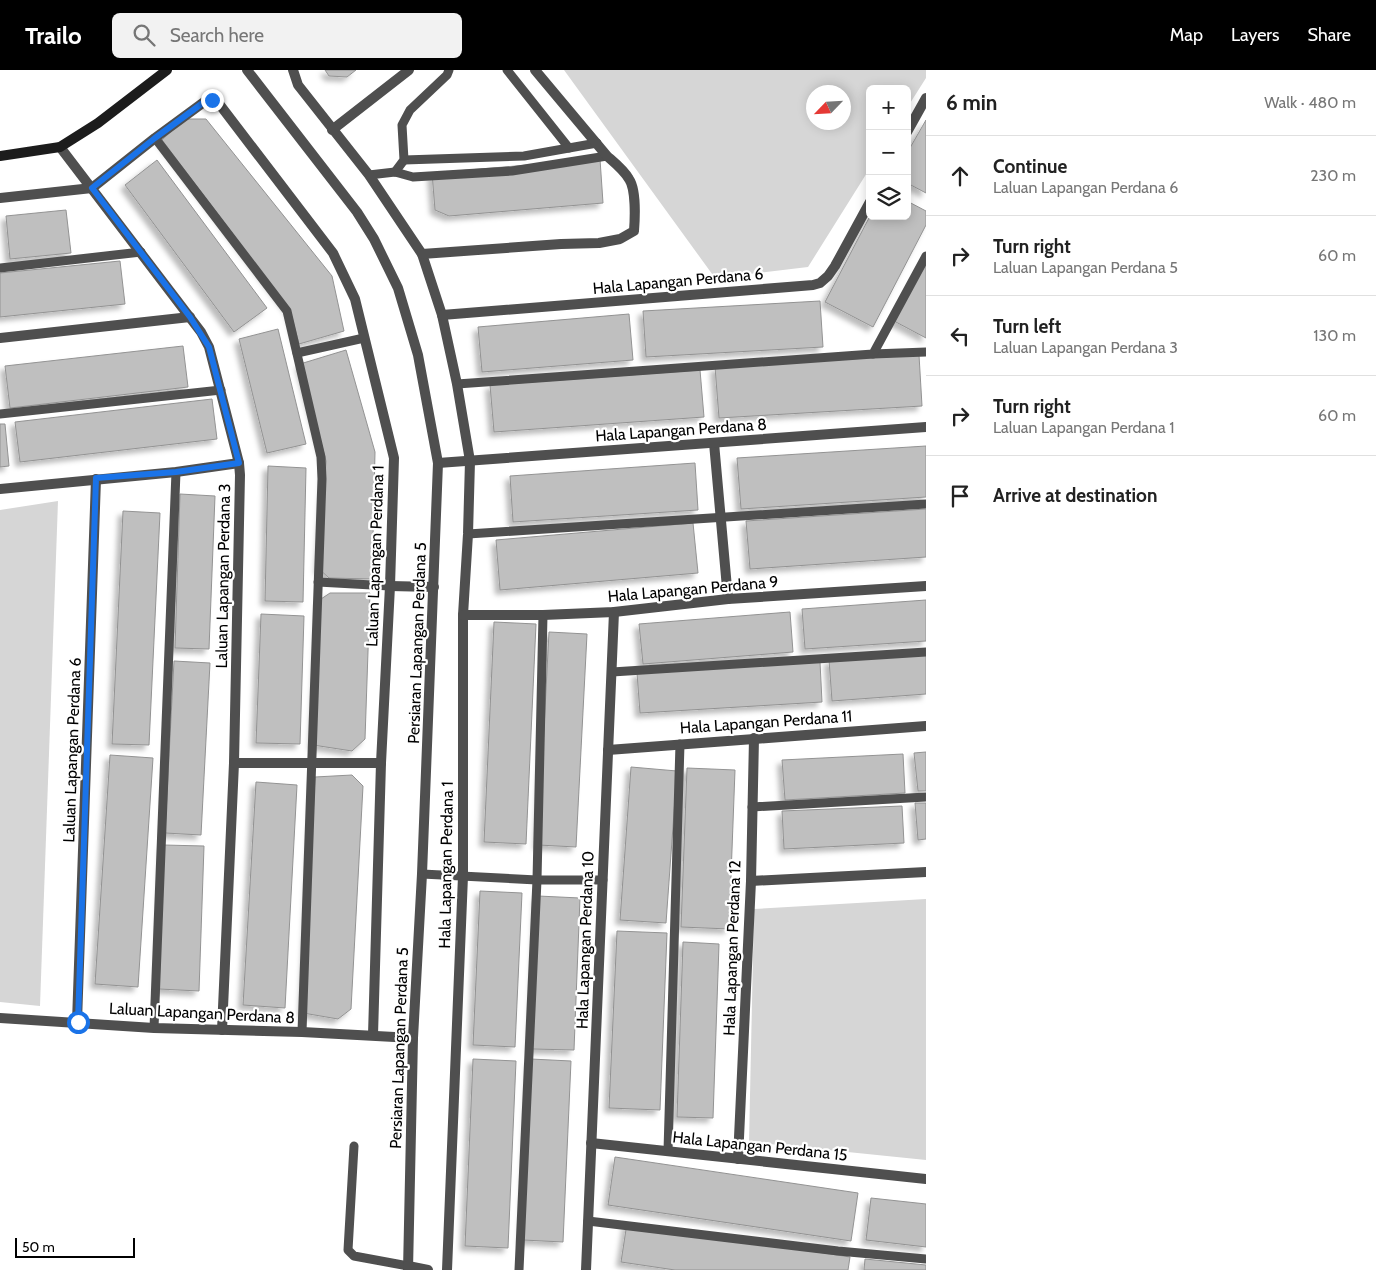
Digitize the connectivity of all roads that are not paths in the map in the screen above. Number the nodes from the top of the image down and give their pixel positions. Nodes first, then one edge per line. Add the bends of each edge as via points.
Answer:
1 (167, 70) edge
2 (247, 70) edge
3 (293, 70) edge
4 (409, 70) edge
5 (449, 70) edge
6 (507, 70) edge
7 (535, 70) edge
8 (926, 98) edge
9 (332, 130) junction
10 (908, 130) edge
11 (155, 138) junction
12 (596, 143) junction
13 (60, 147) junction
14 (569, 148) junction
15 (0, 156) edge
16 (607, 156) junction
17 (404, 160) junction
18 (395, 172) junction
19 (369, 175) junction
20 (92, 188) junction
21 (0, 198) edge
22 (866, 209) edge
23 (141, 252) junction
24 (422, 254) junction
25 (926, 256) edge
26 (0, 268) edge
27 (442, 315) junction
28 (190, 317) junction
29 (0, 338) edge
30 (364, 338) junction
31 (926, 352) edge
32 (297, 353) junction
33 (873, 354) junction
34 (457, 384) junction
35 (221, 390) junction
36 (0, 414) edge
37 (926, 427) edge
38 (714, 443) junction
39 (470, 461) junction
40 (239, 463) junction
41 (438, 463) junction
42 (176, 472) junction
43 (96, 478) junction
44 (0, 489) edge
45 (926, 504) edge
46 (722, 519) junction
47 (468, 534) junction
48 (318, 582) junction
49 (390, 586) junction
50 (926, 586) edge
51 (434, 587) junction
52 (728, 600) junction
53 (614, 612) junction
54 (463, 614) junction
55 (544, 615) junction
56 (926, 652) edge
57 (612, 672) junction
58 (926, 726) edge
59 (754, 738) junction
60 (680, 744) junction
61 (608, 750) junction
62 (234, 763) junction
63 (312, 764) junction
64 (382, 764) junction
65 (926, 797) edge
66 (752, 807) junction
67 (926, 872) edge
68 (422, 874) junction
69 (463, 876) junction
70 (536, 880) junction
71 (603, 880) junction
72 (751, 881) junction
73 (0, 1018) edge
74 (78, 1022) junction
75 (154, 1028) junction
76 (222, 1030) junction
77 (302, 1032) junction
78 (373, 1035) junction
79 (413, 1038) junction
80 (591, 1143) junction
81 (354, 1146) dead end
82 (668, 1151) junction
83 (738, 1159) junction
84 (926, 1179) edge
85 (588, 1221) junction
86 (926, 1259) edge
87 (408, 1268) edge
88 (428, 1270) edge
89 (447, 1270) edge
90 (519, 1270) edge
91 (586, 1270) edge

1 - 13 street via 98,123
2 - 41 street, Persiaran Lapangan Perdana 5 via 357,212 398,288 418,354
3 - 9 street, Hala Lapangan Perdana 1 via 298,85
4 - 9 street
5 - 17 lane via 447,76 410,110 402,125
6 - 14 lane
7 - 12 street
8 - 10 street
9 - 19 street, Hala Lapangan Perdana 1
11 - 20 street, Laluan Lapangan Perdana 1
11 - 30 street, Laluan Lapangan Perdana 1 via 204,102 212,100 220,105 333,253 355,299
11 - 32 lane via 287,311
12 - 14 lane
12 - 16 street
13 - 15 street
13 - 20 street, Laluan Lapangan Perdana 3
14 - 17 lane via 524,156
16 - 18 lane via 512,171 413,177
16 - 24 street via 631,181 636,212 634,231 620,239
17 - 18 lane
18 - 19 lane
19 - 24 street, Hala Lapangan Perdana 1
20 - 21 street
20 - 23 street, Laluan Lapangan Perdana 3
22 - 27 street, Hala Lapangan Perdana 6 via 828,276 812,285
23 - 26 lane
23 - 28 street, Laluan Lapangan Perdana 3
24 - 27 street, Hala Lapangan Perdana 1
25 - 33 lane
27 - 34 street, Hala Lapangan Perdana 1
28 - 29 street
28 - 35 street, Laluan Lapangan Perdana 3 via 209,347
30 - 32 lane
30 - 49 street, Laluan Lapangan Perdana 1 via 394,458
31 - 33 lane
32 - 48 lane via 321,457
33 - 34 lane
34 - 39 street, Hala Lapangan Perdana 1
35 - 36 lane
35 - 40 street, Laluan Lapangan Perdana 3
37 - 38 street, Hala Lapangan Perdana 8
38 - 39 street, Hala Lapangan Perdana 8
38 - 46 street
39 - 41 street, Hala Lapangan Perdana 8
39 - 47 street, Hala Lapangan Perdana 1
40 - 42 street
40 - 62 street, Laluan Lapangan Perdana 3
41 - 51 street, Persiaran Lapangan Perdana 5
42 - 43 street
42 - 75 lane
43 - 44 street
43 - 74 street, Laluan Lapangan Perdana 6
45 - 46 lane
46 - 47 lane
46 - 52 street
47 - 54 street, Hala Lapangan Perdana 1
48 - 49 lane
48 - 63 lane
49 - 51 street
49 - 64 street, Laluan Lapangan Perdana 1
50 - 52 street, Hala Lapangan Perdana 9
51 - 68 street, Persiaran Lapangan Perdana 5
52 - 53 street, Hala Lapangan Perdana 9
53 - 55 street, Hala Lapangan Perdana 9
53 - 57 street, Hala Lapangan Perdana 10
54 - 55 street, Hala Lapangan Perdana 9
54 - 69 street, Hala Lapangan Perdana 1
55 - 70 lane
56 - 57 lane
57 - 61 street, Hala Lapangan Perdana 10
58 - 59 street, Hala Lapangan Perdana 11
59 - 60 street, Hala Lapangan Perdana 11
59 - 66 street, Hala Lapangan Perdana 12
60 - 61 street, Hala Lapangan Perdana 11
60 - 82 lane
61 - 71 street, Hala Lapangan Perdana 10
62 - 63 street
62 - 76 street, Laluan Lapangan Perdana 3
63 - 64 street
63 - 77 lane
64 - 78 street, Laluan Lapangan Perdana 1
65 - 66 lane
66 - 72 street, Hala Lapangan Perdana 12
67 - 72 street
68 - 69 lane
68 - 79 street, Persiaran Lapangan Perdana 5
69 - 70 lane
69 - 89 street, Hala Lapangan Perdana 1
70 - 71 lane
70 - 90 lane
71 - 80 street, Hala Lapangan Perdana 10
72 - 83 street, Hala Lapangan Perdana 12
73 - 74 street, Laluan Lapangan Perdana 8
74 - 75 street, Laluan Lapangan Perdana 8
75 - 76 street, Laluan Lapangan Perdana 8
76 - 77 street, Laluan Lapangan Perdana 8
77 - 78 street, Laluan Lapangan Perdana 8
78 - 79 street, Laluan Lapangan Perdana 8
79 - 87 street, Persiaran Lapangan Perdana 5
80 - 82 street, Hala Lapangan Perdana 15
80 - 85 street, Hala Lapangan Perdana 10
81 - 87 lane via 348,1250 354,1256
82 - 83 street, Hala Lapangan Perdana 15
83 - 84 street, Hala Lapangan Perdana 15
85 - 86 lane
85 - 91 street, Hala Lapangan Perdana 10
87 - 88 street

